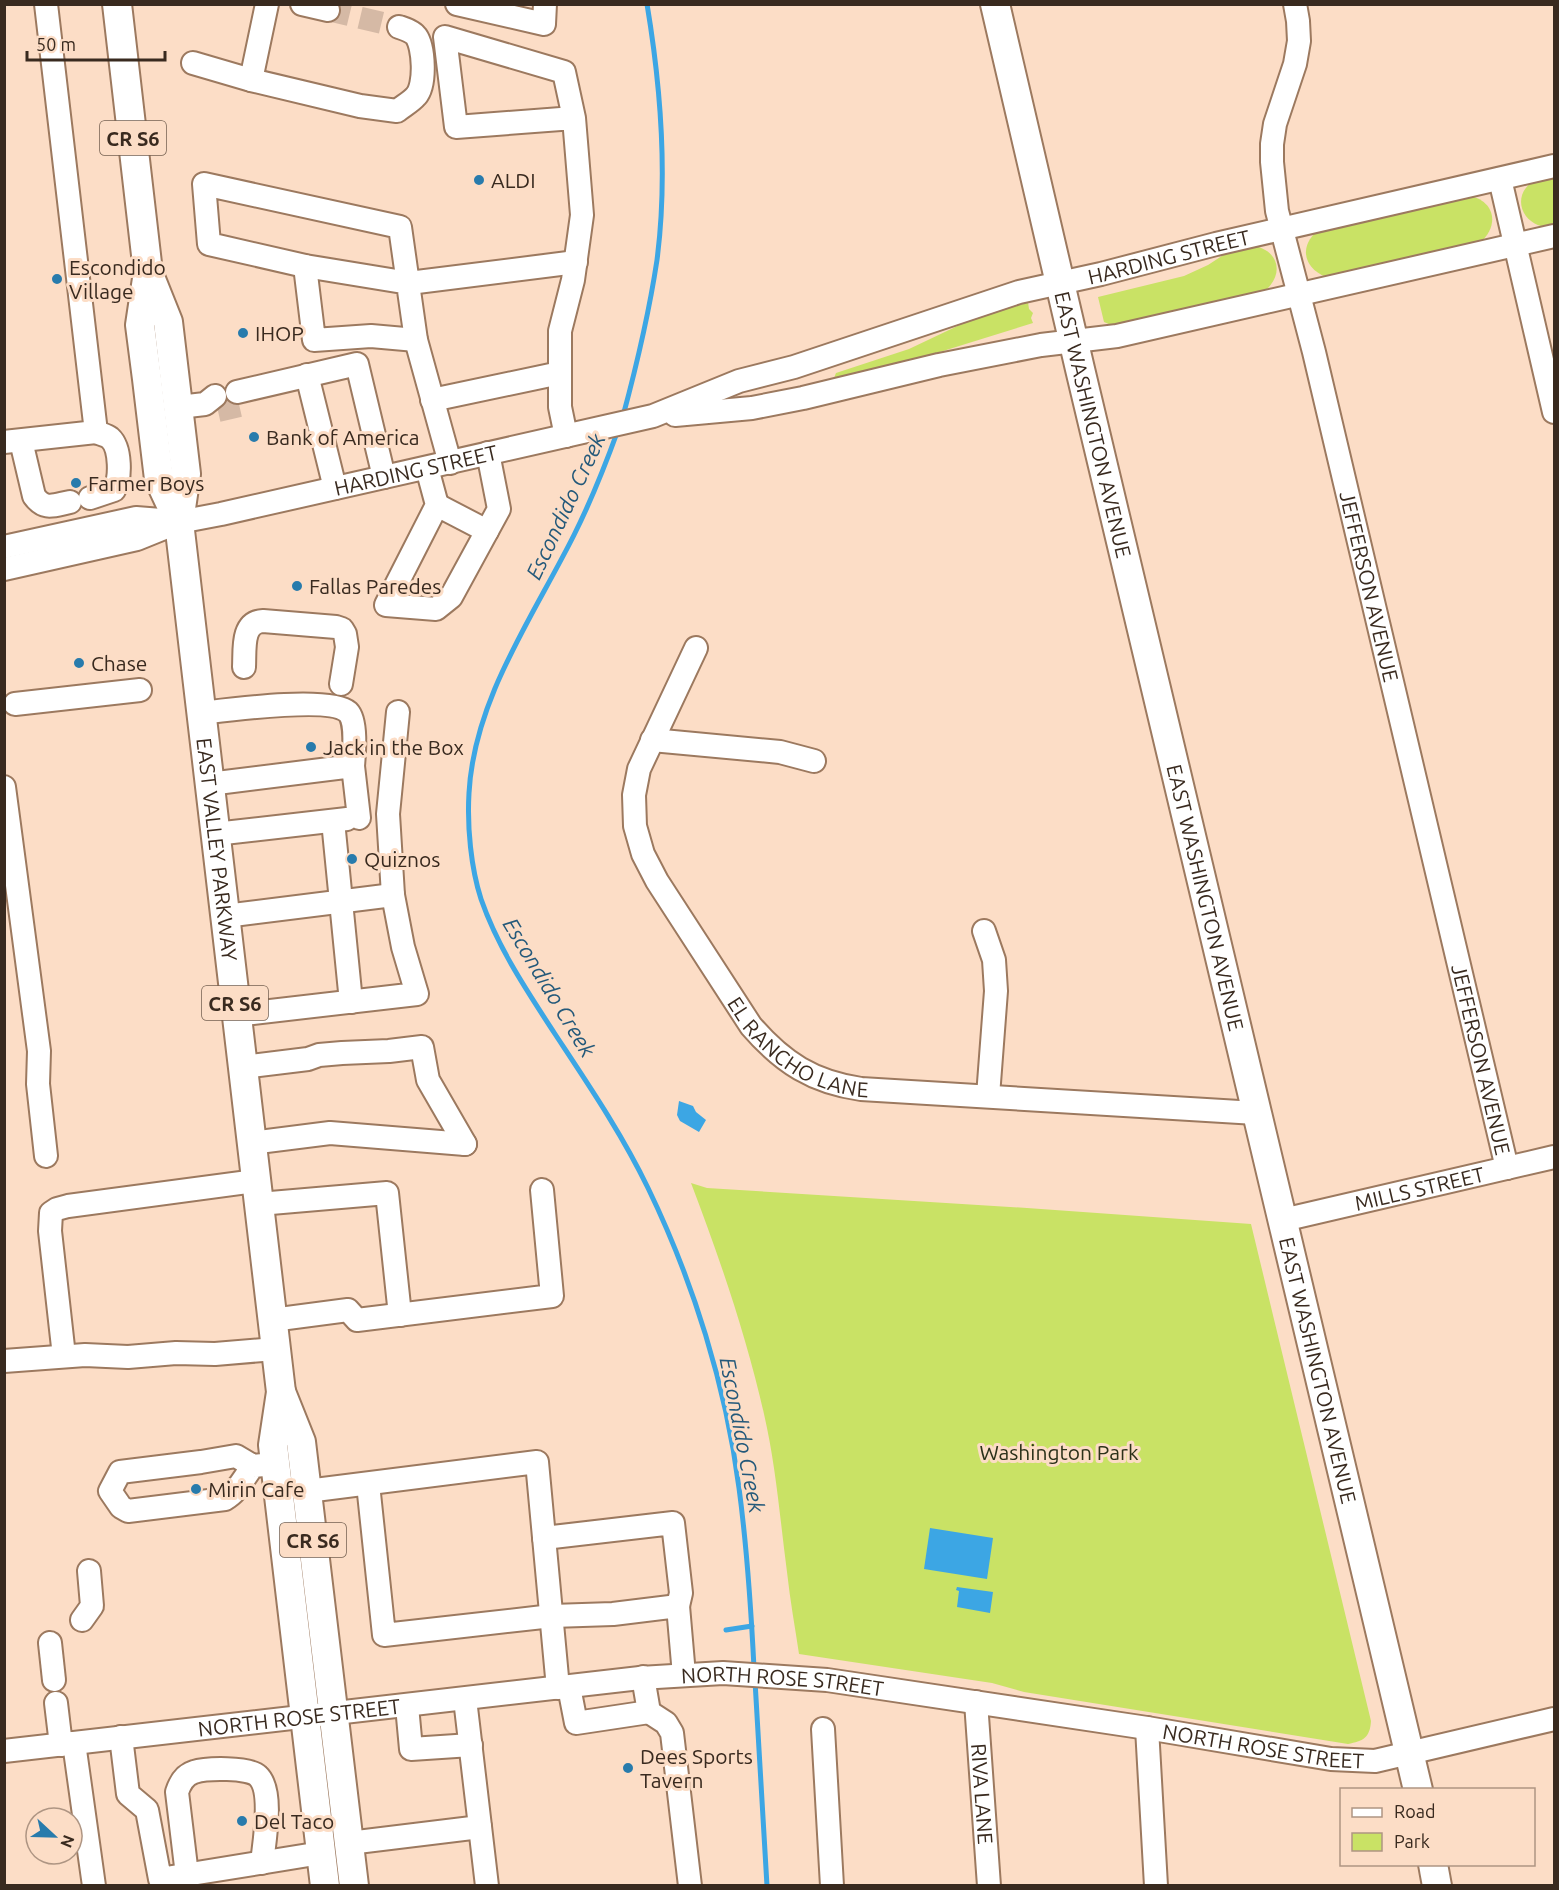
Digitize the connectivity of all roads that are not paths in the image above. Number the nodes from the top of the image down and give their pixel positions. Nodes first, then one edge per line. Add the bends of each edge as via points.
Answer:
1 (46, 4) edge
2 (117, 4) edge
3 (267, 4) edge
4 (302, 4) edge
5 (457, 4) edge
6 (545, 4) edge
7 (995, 4) edge
8 (1295, 4) edge
9 (328, 10) dead end
10 (399, 27) tunnel mouth
11 (193, 63) dead end
12 (251, 80) junction
13 (574, 118) junction
14 (1554, 166) edge
15 (1500, 179) junction
16 (1282, 229) junction
17 (1554, 236) edge
18 (1515, 245) junction
19 (576, 262) junction
20 (305, 266) junction
21 (148, 272) junction
22 (409, 283) junction
23 (1060, 283) junction
24 (1300, 294) junction
25 (338, 338) junction
26 (416, 339) junction
27 (1074, 342) junction
28 (342, 368) junction
29 (560, 373) junction
30 (309, 383) junction
31 (238, 399) tunnel mouth
32 (432, 400) junction
33 (1554, 412) edge
34 (653, 416) junction
35 (96, 432) junction
36 (570, 436) junction
37 (13, 441) edge
38 (488, 453) junction
39 (450, 463) junction
40 (427, 468) junction
41 (384, 477) junction
42 (335, 488) junction
43 (437, 505) junction
44 (179, 522) junction
45 (487, 531) junction
46 (4, 547) edge
47 (4, 569) edge
48 (696, 648) dead end
49 (244, 667) dead end
50 (341, 684) dead end
51 (140, 690) dead end
52 (15, 704) dead end
53 (201, 712) junction
54 (398, 712) dead end
55 (651, 740) junction
56 (814, 761) dead end
57 (353, 766) junction
58 (210, 784) junction
59 (4, 787) edge
60 (388, 814) junction
61 (359, 818) junction
62 (333, 821) junction
63 (215, 834) junction
64 (393, 896) junction
65 (341, 902) junction
66 (225, 916) junction
67 (984, 931) dead end
68 (351, 1002) junction
69 (236, 1015) junction
70 (242, 1067) junction
71 (988, 1096) junction
72 (1256, 1113) junction
73 (251, 1143) junction
74 (46, 1156) dead end
75 (1554, 1157) edge
76 (1507, 1168) junction
77 (542, 1190) dead end
78 (257, 1193) junction
79 (1283, 1220) junction
80 (400, 1315) junction
81 (272, 1320) junction
82 (275, 1349) junction
83 (64, 1356) junction
84 (4, 1361) edge
85 (281, 1392) junction
86 (264, 1465) junction
87 (368, 1484) junction
88 (307, 1491) junction
89 (544, 1538) junction
90 (89, 1571) dead end
91 (678, 1606) junction
92 (552, 1616) junction
93 (82, 1620) dead end
94 (50, 1643) dead end
95 (684, 1676) junction
96 (643, 1677) junction
97 (54, 1680) dead end
98 (564, 1687) junction
99 (465, 1699) junction
100 (976, 1702) junction
101 (56, 1703) dead end
102 (407, 1706) junction
103 (649, 1712) junction
104 (334, 1713) junction
105 (305, 1716) junction
106 (1554, 1719) edge
107 (1147, 1728) junction
108 (823, 1730) dead end
109 (121, 1737) junction
110 (68, 1744) junction
111 (471, 1745) junction
112 (4, 1751) edge
113 (1409, 1753) junction
114 (1418, 1788) edge
115 (480, 1827) junction
116 (349, 1843) junction
117 (321, 1853) junction
118 (262, 1863) junction
119 (1433, 1866) edge
120 (187, 1875) junction
121 (94, 1886) edge
122 (325, 1886) edge
123 (354, 1886) edge
124 (487, 1886) edge
125 (690, 1886) edge
126 (832, 1886) edge
127 (989, 1886) edge
128 (1156, 1886) edge
129 (1437, 1886) edge

1 - 35 street
2 - 21 main road, EAST VALLEY PARKWAY / CR S6
3 - 12 street
4 - 9 street
5 - 6 street via 544,24
7 - 23 main road, EAST WASHINGTON AVENUE
8 - 16 street, JEFFERSON AVENUE via 1299,41 1272,144
10 - 12 street via 415,34 418,41 422,85 417,96 397,111
11 - 12 street
13 - 13 street via 564,72 445,37 456,127
13 - 19 street via 582,215
14 - 15 street, HARDING STREET
15 - 16 street, HARDING STREET
15 - 18 street
16 - 23 street, HARDING STREET
16 - 24 street, JEFFERSON AVENUE
17 - 18 street, HARDING STREET
18 - 24 street, HARDING STREET
18 - 33 street
19 - 22 street
19 - 29 street via 560,331
20 - 22 street
20 - 22 street via 209,244 204,184 400,227
20 - 25 street via 314,340
21 - 44 main road, EAST VALLEY PARKWAY / CR S6 via 140,325 159,479
21 - 44 main road, EAST VALLEY PARKWAY / CR S6 via 204,405 186,474
22 - 26 street
23 - 27 main road, EAST WASHINGTON AVENUE
23 - 34 street, HARDING STREET via 1019,292 794,368 739,381
24 - 27 street, HARDING STREET via 1117,336
24 - 76 street, JEFFERSON AVENUE
25 - 26 street
25 - 28 street
26 - 32 street
27 - 34 street, HARDING STREET via 939,365 752,408
27 - 72 main road, EAST WASHINGTON AVENUE
28 - 30 street
28 - 41 street via 357,364
29 - 32 street
29 - 36 street via 560,407
30 - 31 street
30 - 42 street
32 - 39 street
34 - 36 street, HARDING STREET
35 - 37 street
35 - 37 street via 110,439 117,451 119,480 114,490 49,506 43,506 34,495
36 - 38 street, HARDING STREET
38 - 39 street, HARDING STREET
38 - 45 street via 499,509
39 - 40 street, HARDING STREET
40 - 41 street, HARDING STREET
40 - 43 street
41 - 42 street, HARDING STREET
42 - 44 street, HARDING STREET
43 - 45 street
43 - 45 street via 386,605 436,609 451,597
44 - 46 street via 136,518
44 - 47 street via 137,539
44 - 53 main road, EAST VALLEY PARKWAY / CR S6
48 - 55 street, EL RANCHO LANE
49 - 50 street via 247,632 254,623 336,627 342,629 347,641
51 - 52 street
53 - 57 street via 306,703 339,708 351,717
53 - 58 main road, EAST VALLEY PARKWAY / CR S6
54 - 60 street
55 - 56 street via 780,752
55 - 71 street, EL RANCHO LANE via 634,795 635,826 643,854 751,1026 770,1047 806,1073 842,1086
57 - 58 street
57 - 61 street
58 - 63 main road, EAST VALLEY PARKWAY / CR S6
59 - 74 street via 39,1051 38,1084
60 - 61 street
60 - 64 street
61 - 62 street
62 - 63 street
62 - 65 street
63 - 66 main road, EAST VALLEY PARKWAY / CR S6
64 - 65 street
64 - 68 street via 417,994
65 - 66 street
65 - 68 street
66 - 69 main road, EAST VALLEY PARKWAY / CR S6
67 - 71 street via 994,960 996,991
68 - 69 street
69 - 70 main road, EAST VALLEY PARKWAY / CR S6
70 - 73 main road, EAST VALLEY PARKWAY / CR S6
70 - 73 street via 319,1055 422,1047 428,1080 465,1144 330,1133
71 - 72 street, EL RANCHO LANE
72 - 79 main road, EAST WASHINGTON AVENUE
73 - 78 main road, EAST VALLEY PARKWAY / CR S6
75 - 76 street, MILLS STREET
76 - 79 street, MILLS STREET
77 - 80 street via 552,1296
78 - 80 street via 387,1193
78 - 81 main road, EAST VALLEY PARKWAY / CR S6
78 - 83 street via 68,1206 51,1213
79 - 113 main road, EAST WASHINGTON AVENUE
80 - 81 street via 357,1320 348,1310
81 - 82 main road, EAST VALLEY PARKWAY / CR S6
82 - 83 street via 117,1358
82 - 85 main road, EAST VALLEY PARKWAY / CR S6
83 - 84 street
85 - 86 main road, EAST VALLEY PARKWAY / CR S6 via 273,1445
85 - 88 main road, EAST VALLEY PARKWAY / CR S6 via 302,1442
86 - 86 street via 236,1456 120,1472 110,1491 128,1511 225,1499
86 - 105 main road, EAST VALLEY PARKWAY / CR S6
87 - 88 street
87 - 89 street via 537,1462
87 - 92 street via 384,1635
88 - 104 main road, EAST VALLEY PARKWAY / CR S6
89 - 91 street via 673,1523 681,1593
89 - 92 street
90 - 93 street via 92,1606
91 - 92 street
91 - 95 street
92 - 98 street
94 - 97 street
95 - 96 street, NORTH ROSE STREET
95 - 100 street, NORTH ROSE STREET via 723,1673 790,1677
96 - 98 street, NORTH ROSE STREET
96 - 103 street
98 - 99 street, NORTH ROSE STREET
98 - 103 street via 576,1723
99 - 102 street, NORTH ROSE STREET
99 - 111 street
100 - 107 street, NORTH ROSE STREET
100 - 127 street, RIVA LANE
101 - 110 street
102 - 104 street, NORTH ROSE STREET
102 - 111 street via 411,1749
103 - 125 street via 666,1723 672,1733
104 - 105 street, NORTH ROSE STREET
104 - 116 main road, EAST VALLEY PARKWAY / CR S6
105 - 109 street, NORTH ROSE STREET
105 - 117 main road, EAST VALLEY PARKWAY / CR S6
106 - 113 street, NORTH ROSE STREET
107 - 113 street, NORTH ROSE STREET via 1331,1759 1375,1761
107 - 128 street
108 - 126 street
109 - 110 street, NORTH ROSE STREET
109 - 120 street via 128,1794 147,1810 160,1879
110 - 112 street, NORTH ROSE STREET
110 - 121 street
111 - 115 street
113 - 114 main road, EAST WASHINGTON AVENUE
115 - 116 street
115 - 124 street
116 - 123 main road, EAST VALLEY PARKWAY / CR S6
117 - 118 street
117 - 122 main road, EAST VALLEY PARKWAY / CR S6
118 - 120 street
118 - 120 street via 267,1802 258,1776 239,1769 194,1772 181,1781 177,1792
119 - 129 main road

